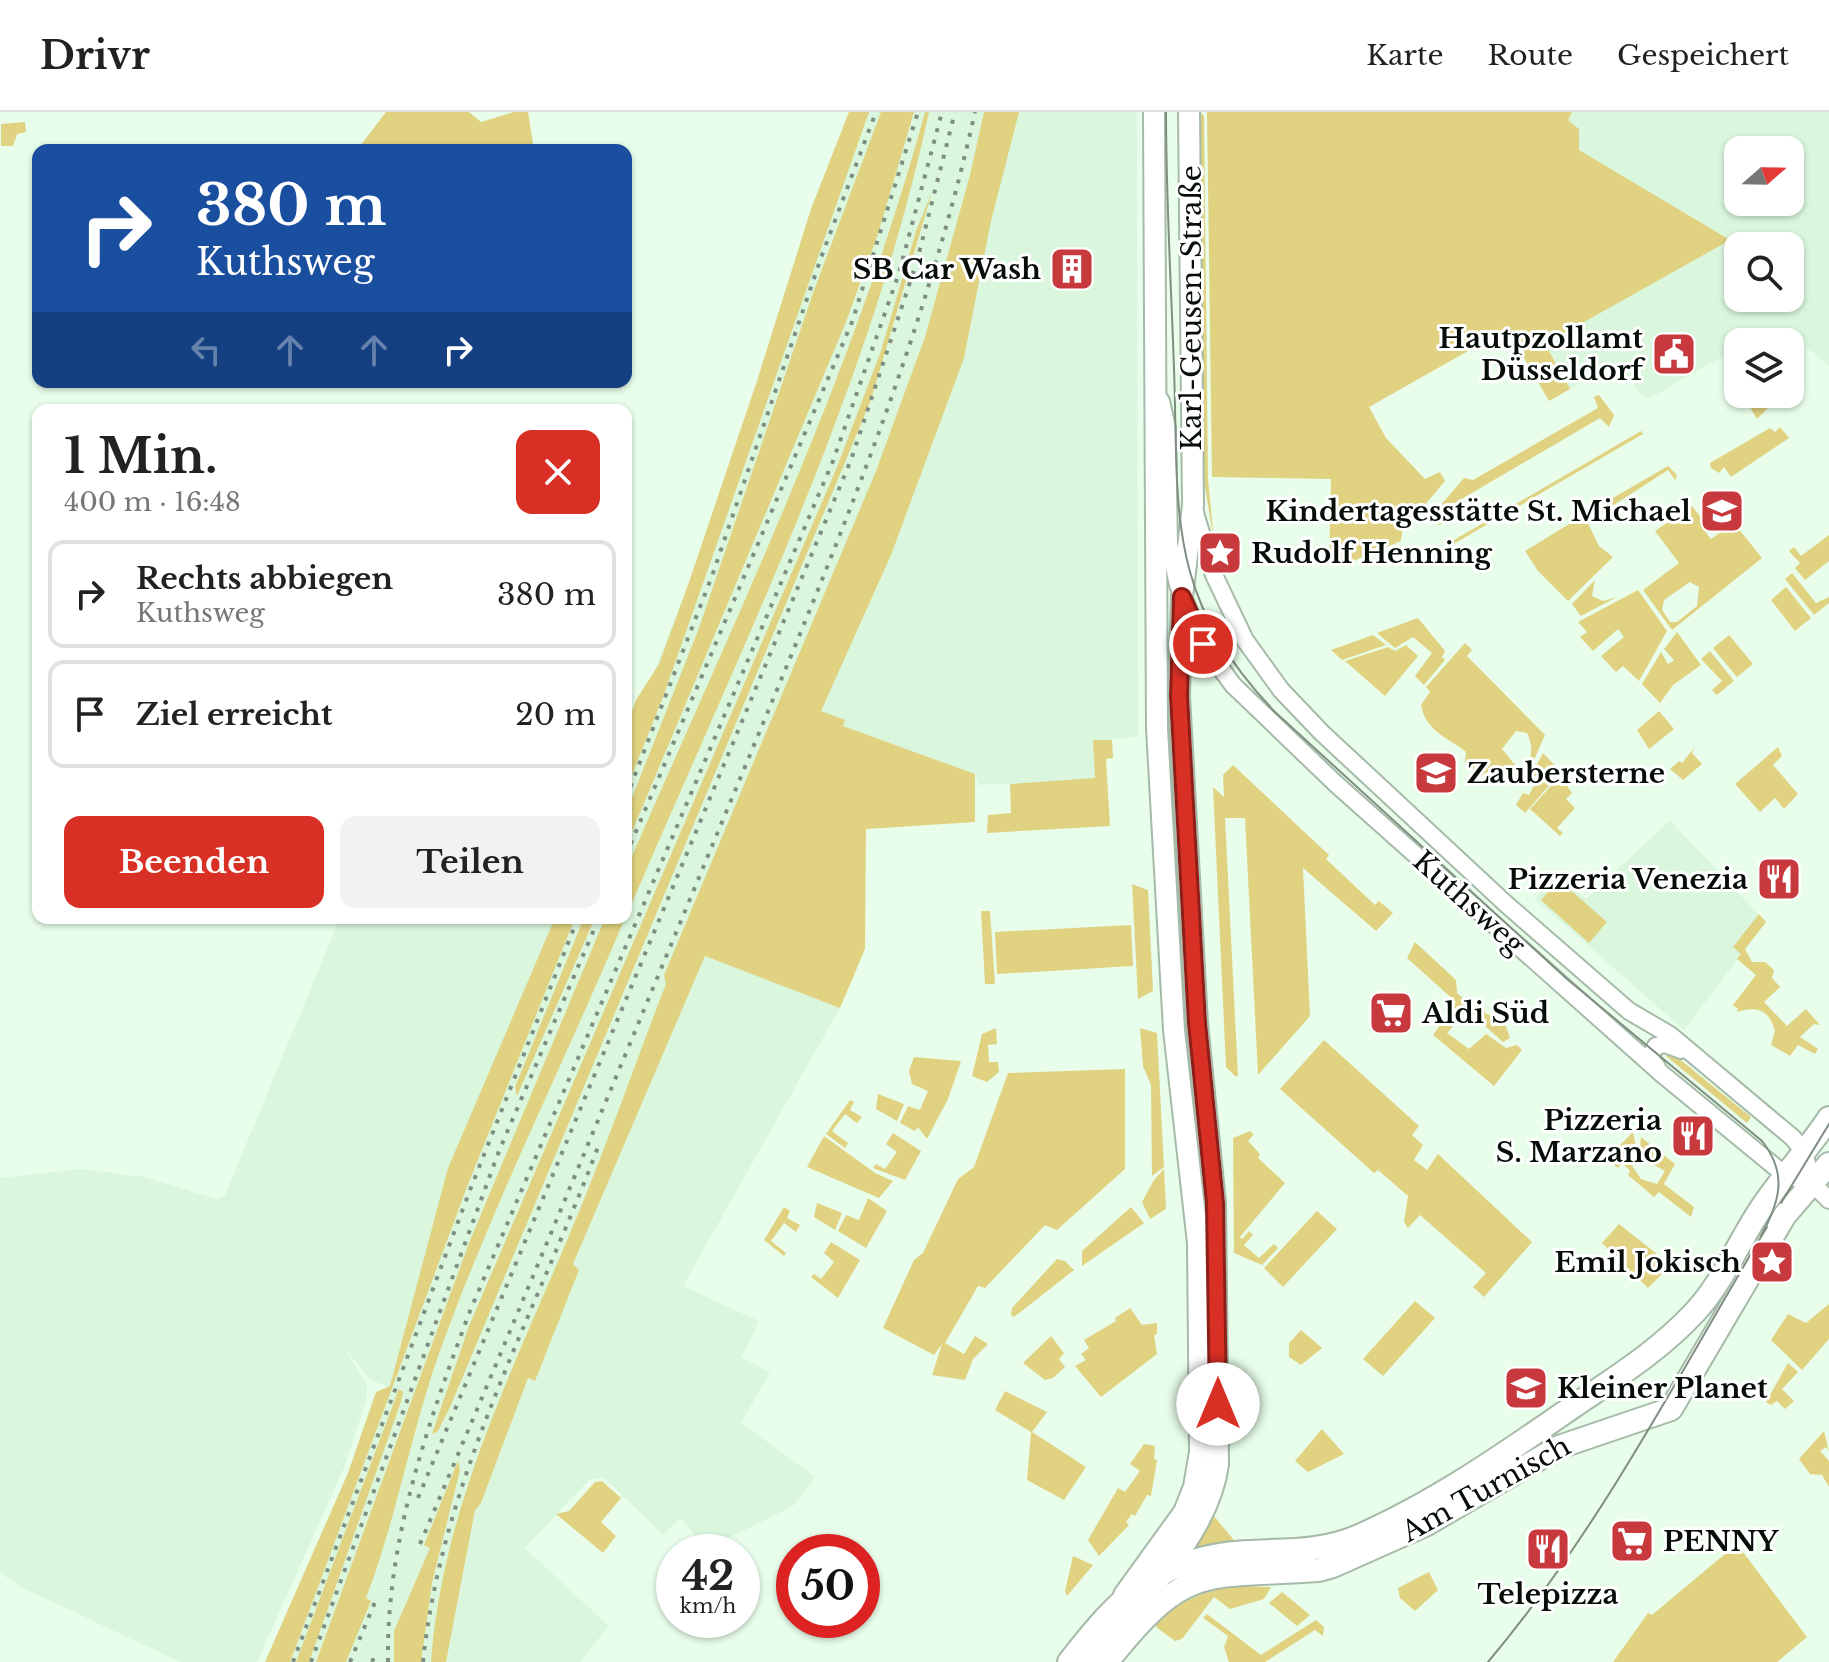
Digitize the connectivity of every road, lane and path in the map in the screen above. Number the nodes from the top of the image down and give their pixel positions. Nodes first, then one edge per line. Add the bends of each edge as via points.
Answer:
1 (1154, 112) edge
2 (1189, 112) edge
3 (1156, 219) junction
4 (1192, 332) junction
5 (1157, 388) junction
6 (1193, 505) junction
7 (1208, 558) joint
8 (1182, 597) junction
9 (1278, 731) junction
10 (1322, 733) junction
11 (1183, 774) junction
12 (1159, 775) junction
13 (1687, 1050) junction
14 (1662, 1074) junction
15 (1829, 1118) edge
16 (1804, 1152) junction
17 (1829, 1164) edge
18 (1785, 1175) junction
19 (1812, 1183) junction
20 (1829, 1200) edge
21 (1160, 1575) junction
22 (1122, 1598) junction
23 (1069, 1662) edge
24 (1090, 1662) edge
25 (1107, 1662) edge

1 - 3 main road, Karl-Geusen-Straße
2 - 4 main road, Karl-Geusen-Straße
3 - 4 main road via 1174,221 1181,229 1183,286
3 - 5 main road, Karl-Geusen-Straße
4 - 6 main road, Karl-Geusen-Straße
5 - 8 street, Karl-Geusen-Straße via 1167,428 1169,544
5 - 12 main road, Karl-Geusen-Straße
6 - 7 street, Karl-Geusen-Straße
6 - 8 main road, Karl-Geusen-Straße
7 - 10 street, Kuthsweg via 1245,640 1281,690
8 - 9 street, Kuthsweg via 1215,662
8 - 11 main road, Karl-Geusen-Straße
9 - 10 street, Kuthsweg via 1330,762 1335,756
9 - 14 street, Kuthsweg
10 - 13 street, Kuthsweg via 1629,1011
11 - 12 main road
11 - 21 main road, Karl-Geusen-Straße via 1197,1023 1215,1203 1216,1480 1204,1514
12 - 22 main road, Karl-Geusen-Straße via 1174,1030 1198,1243 1200,1452 1194,1487 1178,1523
13 - 14 street via 1665,1044 1653,1049 1649,1058
13 - 16 street, Kuthsweg
14 - 18 street, Kuthsweg
15 - 16 main road, Am Turnisch
16 - 18 main road, Am Turnisch
16 - 19 street
17 - 19 main road
18 - 19 street, Kuthsweg
18 - 21 main road, Am Turnisch via 1696,1311 1654,1351 1494,1462 1402,1515 1323,1548 1216,1556
19 - 20 street
19 - 25 main road, Am Turnisch via 1785,1215 1676,1404 1650,1418 1559,1447 1374,1550 1319,1570 1223,1573 1178,1589 1139,1621
21 - 22 main road, Am Turnisch
21 - 24 main road
22 - 23 main road, Am Turnisch

